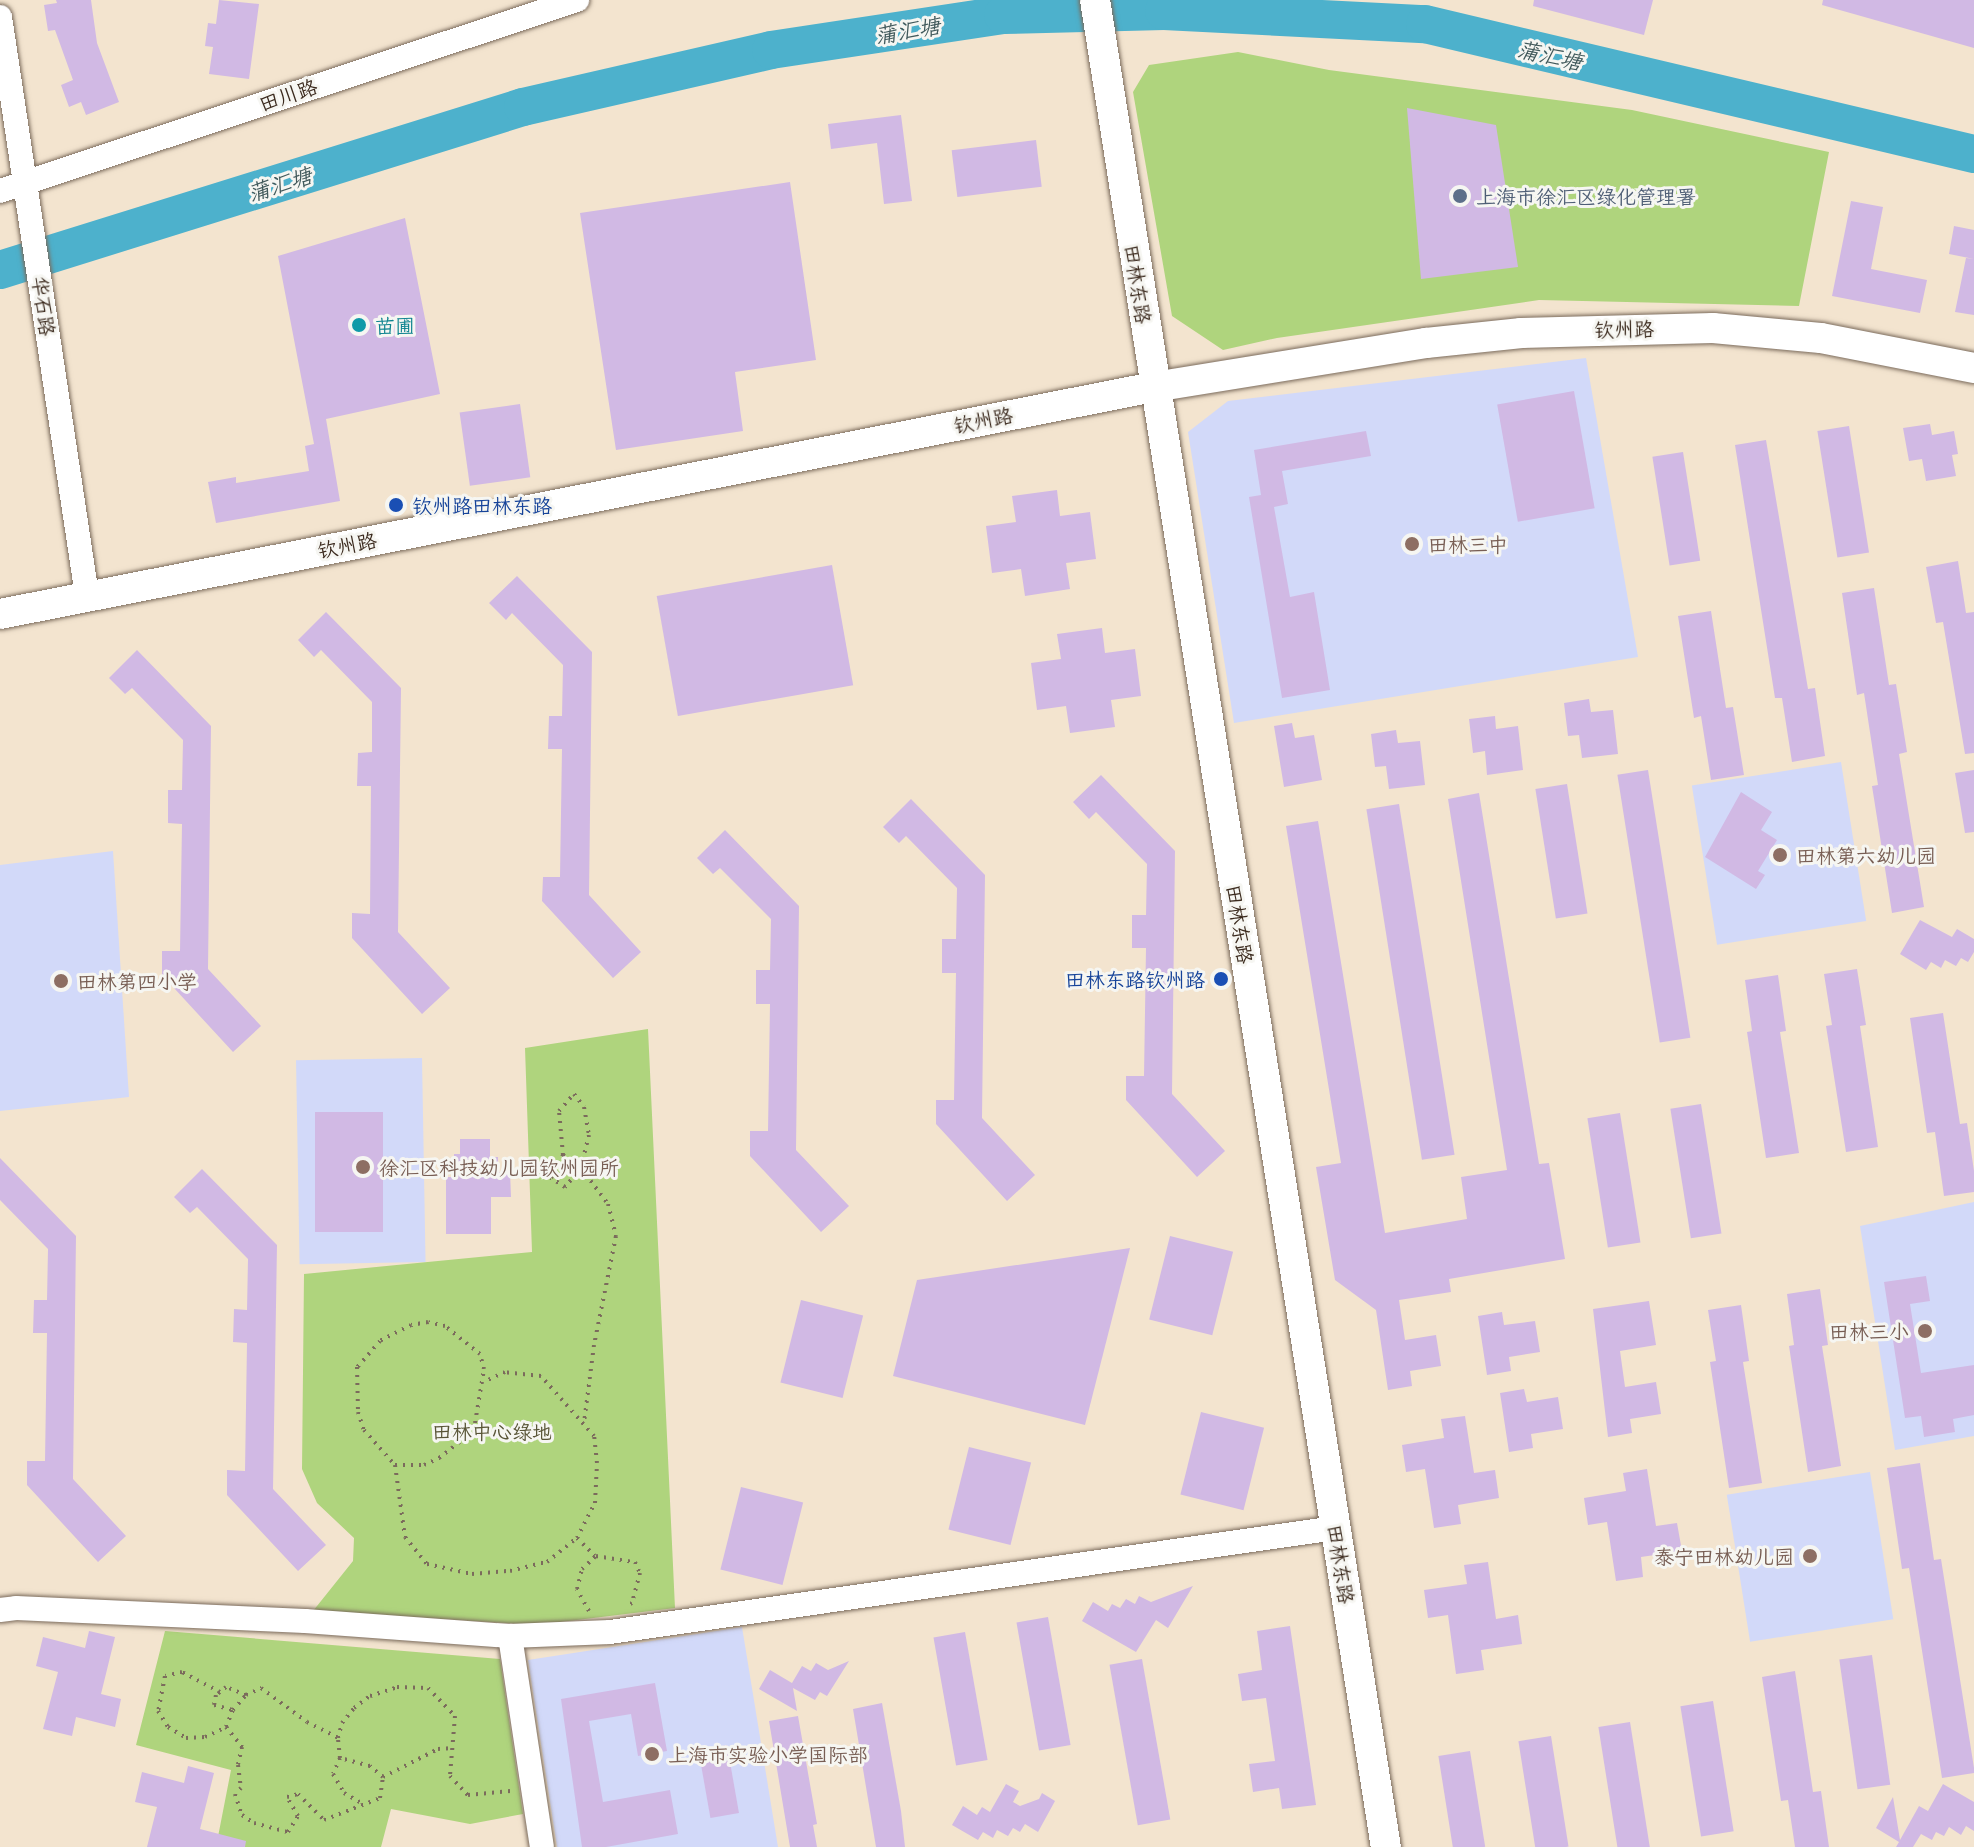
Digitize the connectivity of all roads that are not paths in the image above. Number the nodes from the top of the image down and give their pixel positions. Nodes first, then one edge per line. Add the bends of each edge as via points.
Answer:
1 (577, 0) edge
2 (1095, 0) edge
3 (0, 17) edge
4 (26, 183) junction
5 (0, 191) edge
6 (1974, 368) edge
7 (1154, 387) junction
8 (87, 596) junction
9 (0, 614) edge
10 (1335, 1528) junction
11 (0, 1610) edge
12 (510, 1636) junction
13 (542, 1847) edge
14 (1386, 1847) edge

1 - 4 street, 田川路
2 - 7 street, 田林东路
3 - 4 street, 华石路
4 - 5 street, 田川路
4 - 8 street, 华石路
6 - 7 street, 钦州路 via 1821,338 1713,328 1620,328 1426,343
7 - 8 street, 钦州路
7 - 10 street, 田林东路
8 - 9 street, 钦州路
10 - 12 street
10 - 14 street, 田林东路
11 - 12 street via 305,1621
12 - 13 street

